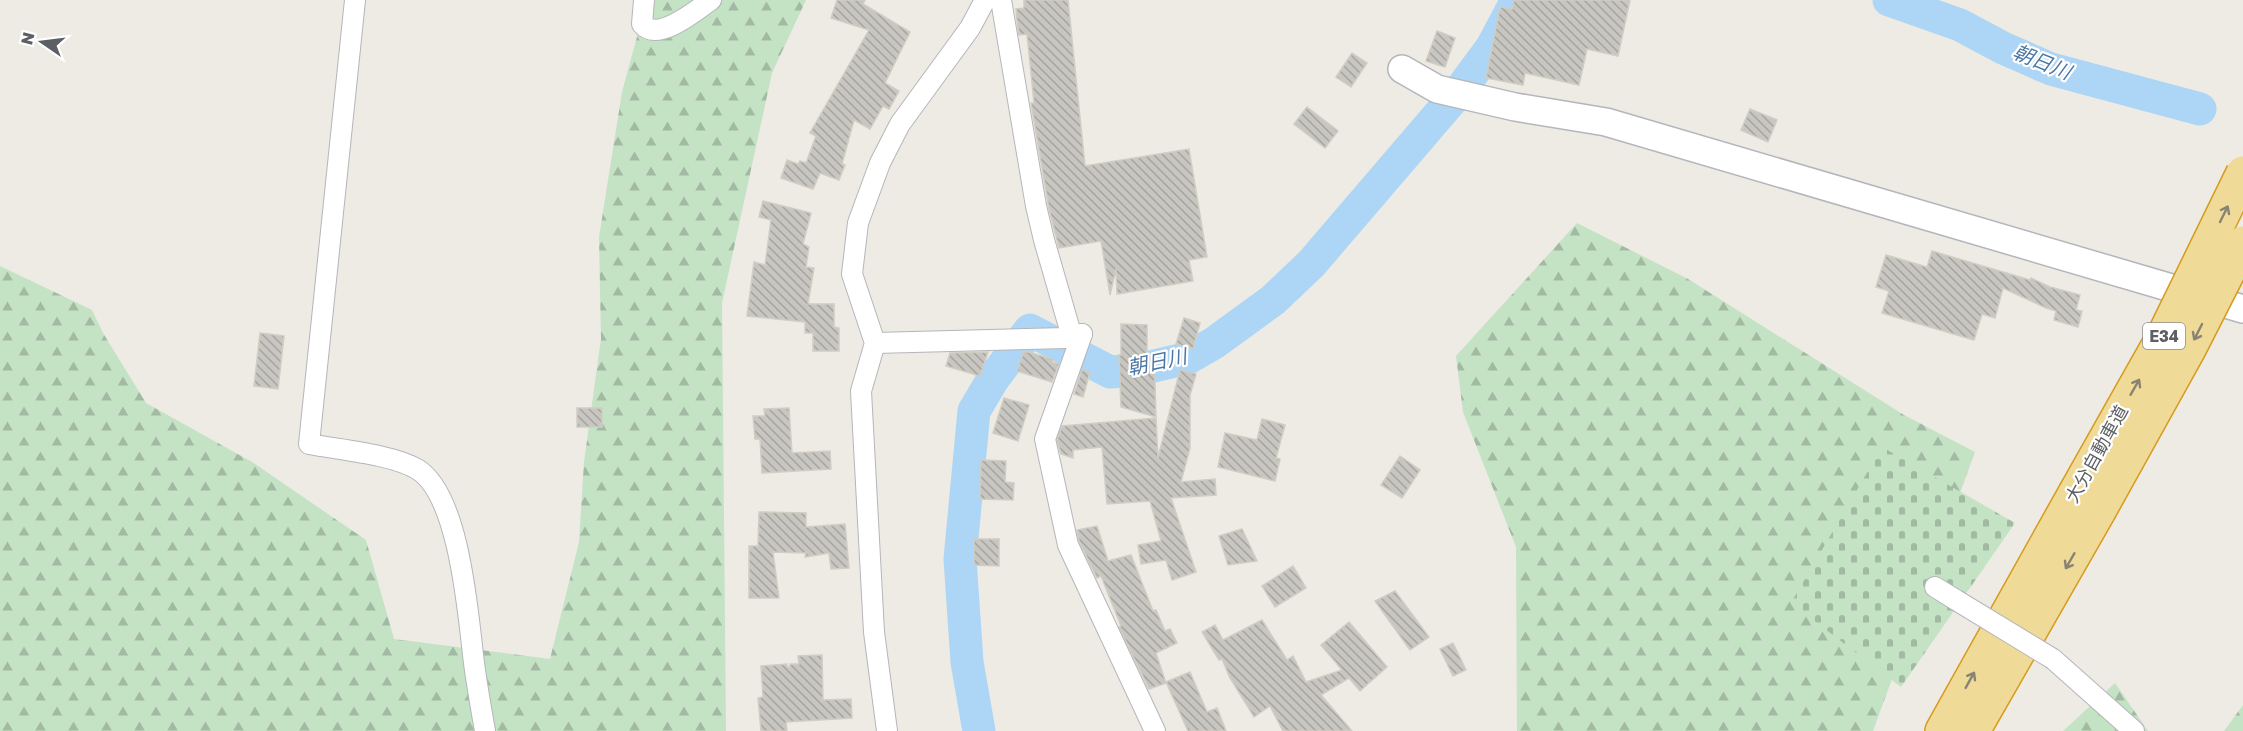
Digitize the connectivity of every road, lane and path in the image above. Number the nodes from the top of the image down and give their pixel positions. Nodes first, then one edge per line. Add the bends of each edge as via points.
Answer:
1 (355, 0) edge
2 (644, 0) edge
3 (711, 0) edge
4 (985, 0) edge
5 (1001, 0) edge
6 (1402, 69) dead end
7 (2243, 173) edge
8 (2243, 243) edge
9 (2243, 309) edge
10 (1072, 337) junction
11 (875, 343) junction
12 (2087, 502) junction
13 (1935, 587) dead end
14 (485, 731) edge
15 (887, 731) edge
16 (1155, 731) edge
17 (1942, 731) edge
18 (1973, 731) edge
19 (2134, 731) edge

1 - 14 street via 309,444 400,461 430,481 443,502 464,587
2 - 3 street via 642,24 653,32 675,24
4 - 11 street via 970,28 900,124 880,163 858,223 852,274
5 - 10 street via 1036,206
6 - 9 street via 1437,89 1606,122
12 -> 7 highway, 大分自動車道 / E34, bridge
8 -> 12 highway, 大分自動車道 / E34, bridge via 2189,348
10 - 11 street
10 - 16 street via 1082,334 1045,439 1068,545
11 - 15 street via 861,391 874,632
17 -> 12 highway, 大分自動車道 / E34
12 -> 18 highway, 大分自動車道 / E34
13 - 19 street, bridge via 2053,658

